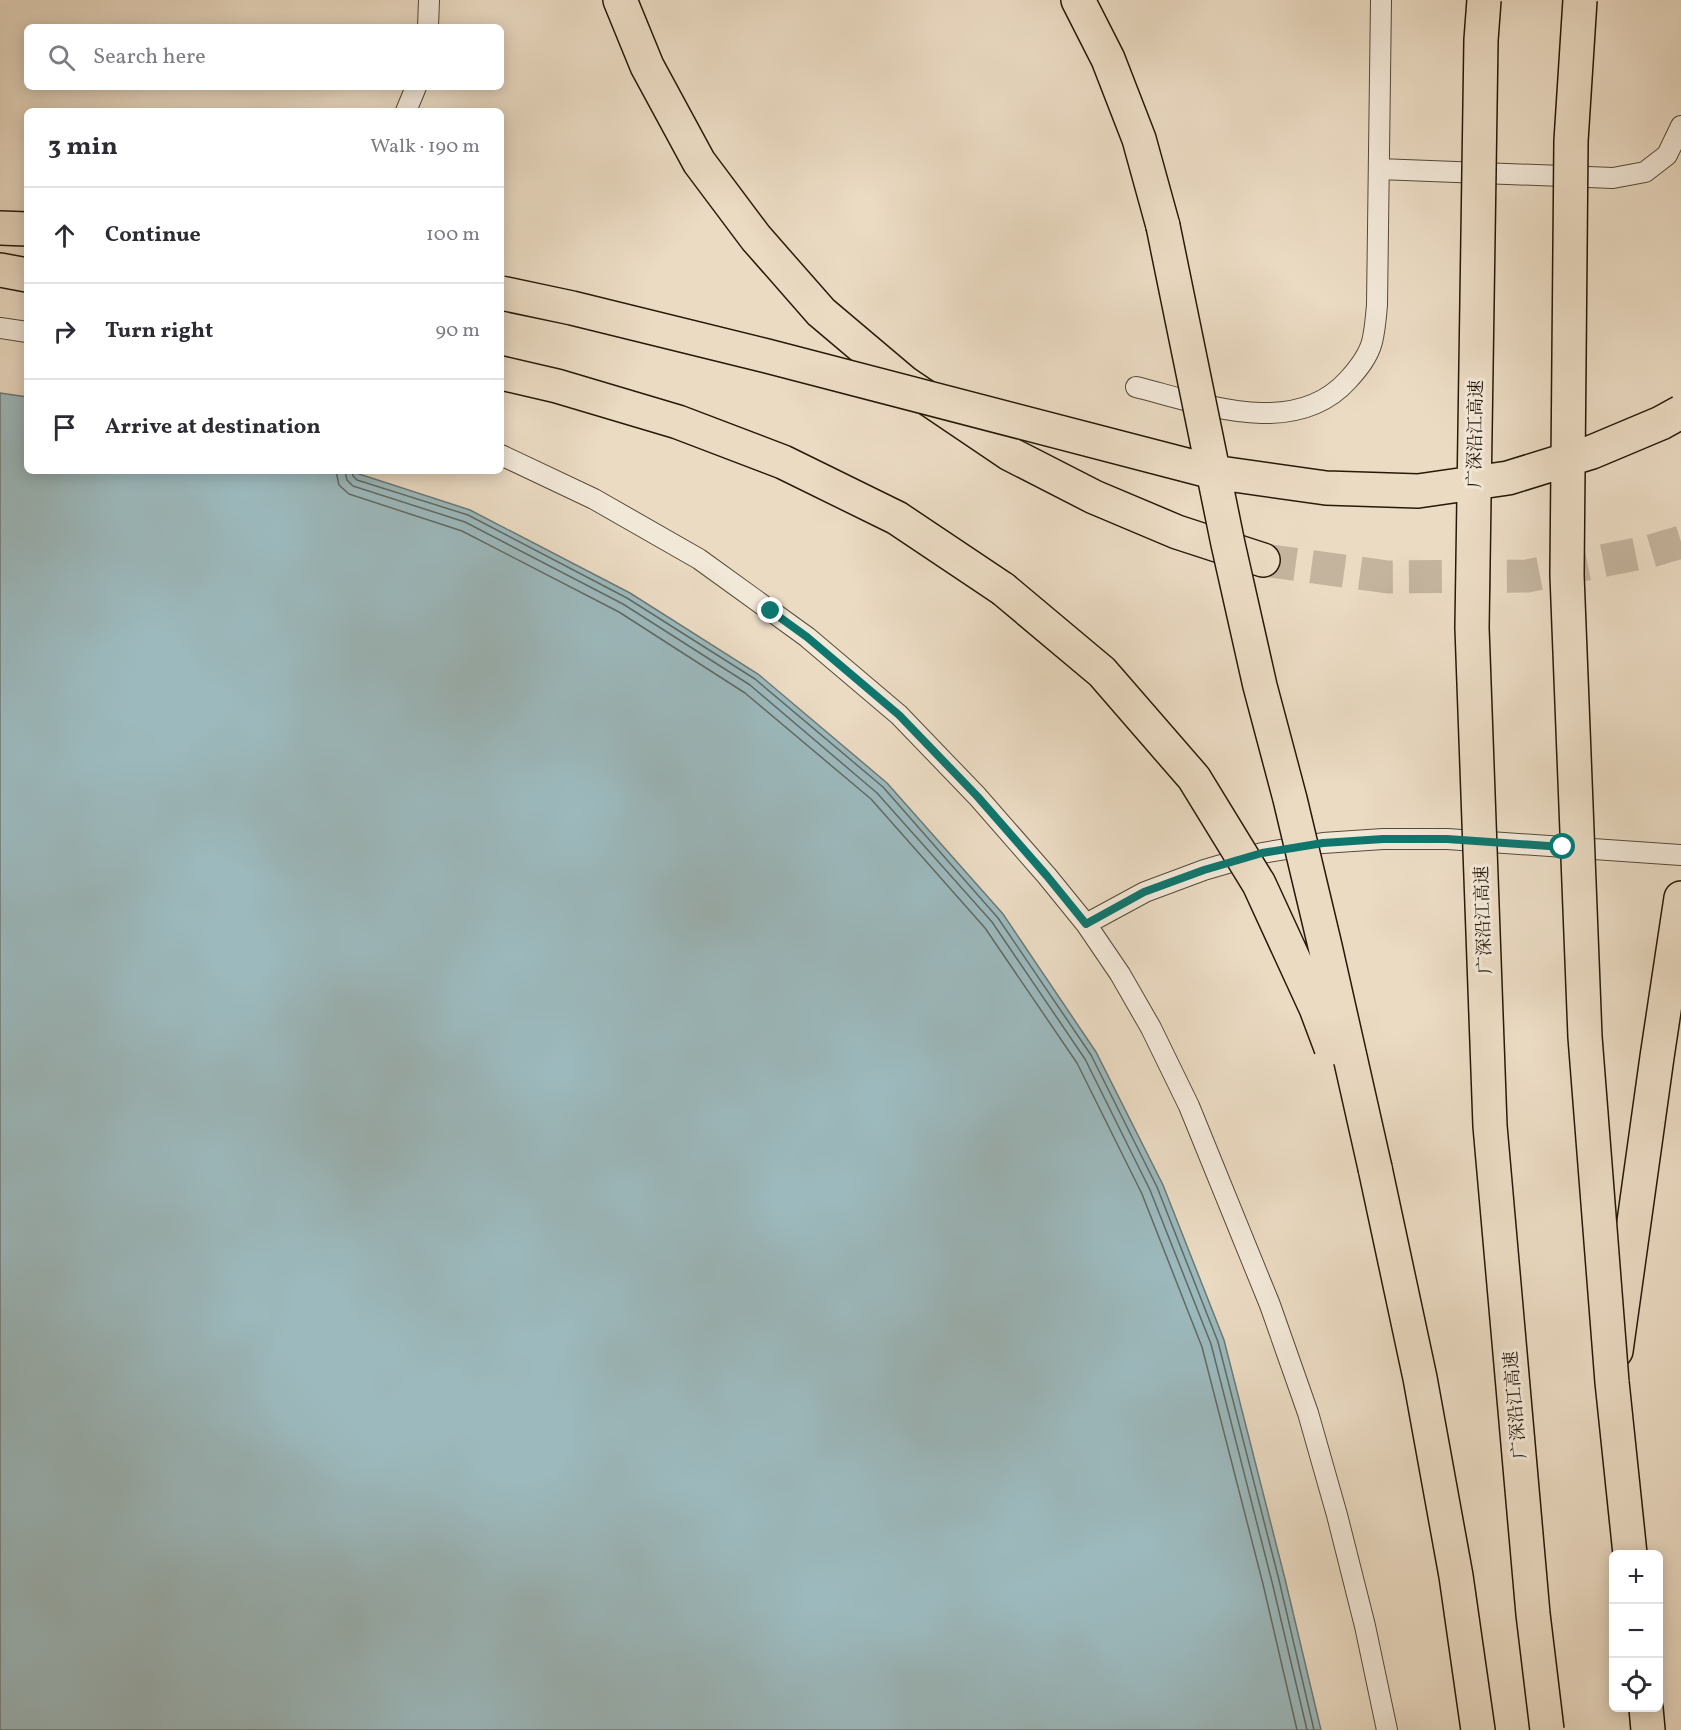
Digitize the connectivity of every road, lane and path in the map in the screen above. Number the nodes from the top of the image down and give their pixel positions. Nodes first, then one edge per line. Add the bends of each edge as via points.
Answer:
1 (429, 0) edge
2 (620, 0) edge
3 (1078, 0) edge
4 (1381, 0) edge
5 (1484, 0) edge
6 (1580, 0) edge
7 (428, 24) edge
8 (415, 90) edge
9 (407, 108) edge
10 (1681, 126) edge
11 (1379, 168) junction
12 (0, 228) edge
13 (24, 229) edge
14 (0, 270) edge
15 (24, 274) edge
16 (504, 294) edge
17 (0, 328) edge
18 (24, 332) edge
19 (504, 374) edge
20 (1136, 387) dead end
21 (1681, 412) edge
22 (504, 456) edge
23 (1263, 560) tunnel mouth
24 (1681, 855) edge
25 (1681, 898) edge
26 (1086, 924) junction
27 (1375, 1168) junction
28 (1612, 1382) junction
29 (1630, 1550) edge
30 (1646, 1712) edge
31 (1387, 1730) edge
32 (1478, 1730) edge
33 (1546, 1730) edge
34 (1648, 1730) edge

1 - 7 lane
2 - 23 highway via 647,66 699,162 756,238 821,312 905,383 1010,454 1094,497 1177,532
3 - 27 highway, bridge via 1108,59 1139,140 1163,226 1260,686
4 - 11 lane
5 - 33 highway, 广深沿江高速, bridge via 1472,628 1490,1126
6 - 28 highway, bridge via 1571,141 1566,575 1585,1037
8 - 9 lane
10 - 11 lane via 1667,155 1645,172 1613,178
11 - 20 lane via 1377,305 1372,342 1360,366 1342,387 1317,404 1292,412 1263,413 1231,411
12 - 13 highway
14 - 15 highway
16 - 21 highway, bridge via 767,356 1213,472 1326,488 1418,491 1508,478 1592,452
17 - 18 lane
19 - 27 highway, bridge via 678,422 783,462 897,518 1003,589 1102,672 1194,778 1259,884 1316,1008
22 - 26 lane via 594,499 699,559 807,637 899,715 977,796
24 - 26 lane via 1447,839 1323,843 1262,853 1204,870 1144,892
25 - 28 highway, bridge
26 - 31 lane via 1120,974 1170,1067 1270,1305 1308,1413 1337,1515
27 - 32 highway via 1420,1378 1456,1576
28 - 29 highway, bridge
30 - 34 highway

